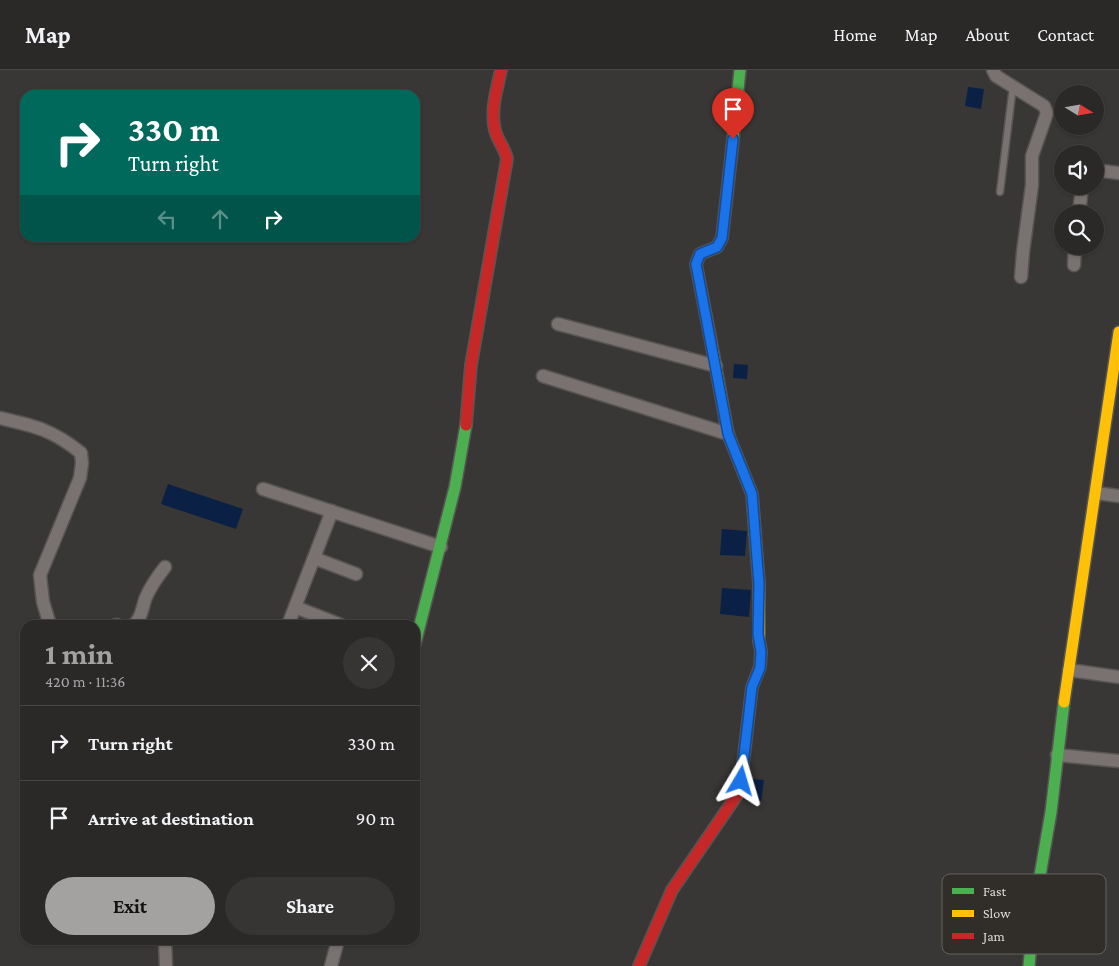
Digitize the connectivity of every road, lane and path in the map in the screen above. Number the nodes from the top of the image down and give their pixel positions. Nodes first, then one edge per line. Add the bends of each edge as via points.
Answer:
1 (501, 70) edge
2 (740, 70) edge
3 (992, 70) edge
4 (1013, 86) junction
5 (1104, 171) edge
6 (1119, 173) edge
7 (1000, 192) dead end
8 (1075, 255) edge
9 (1074, 265) dead end
10 (1021, 278) dead end
11 (558, 324) dead end
12 (1119, 332) edge
13 (716, 366) junction
14 (543, 376) dead end
15 (0, 418) edge
16 (728, 434) junction
17 (263, 489) dead end
18 (1096, 494) junction
19 (1119, 496) edge
20 (332, 511) junction
21 (441, 547) junction
22 (314, 558) junction
23 (165, 567) dead end
24 (356, 574) dead end
25 (295, 607) junction
26 (48, 620) edge
27 (139, 620) edge
28 (290, 620) edge
29 (328, 620) edge
30 (420, 625) edge
31 (1069, 670) junction
32 (1119, 677) edge
33 (1057, 754) junction
34 (1119, 761) edge
35 (1040, 874) edge
36 (165, 945) edge
37 (337, 945) edge
38 (166, 966) edge
39 (331, 966) edge
40 (639, 966) edge

1 - 21 street via 494,120 495,131 506,150 507,159 471,365 466,428 456,487
2 - 13 street via 722,238 717,247 700,254 696,264
3 - 4 street
4 - 7 lane
4 - 10 street via 1044,106 1047,113 1032,160
5 - 6 street
8 - 9 street
11 - 13 street
12 - 18 street
13 - 16 street
14 - 16 street
15 - 26 street via 49,431 81,453 80,478 40,575
16 - 40 street via 752,494 759,584 760,668 752,687 737,795 672,890
17 - 20 street
18 - 19 street
18 - 31 street
20 - 21 street
20 - 22 street
21 - 30 street
22 - 24 street
22 - 25 street
23 - 27 street via 150,589
25 - 28 street
25 - 29 street
31 - 32 street
31 - 33 street
33 - 34 street
33 - 35 street
36 - 38 street
37 - 39 street

